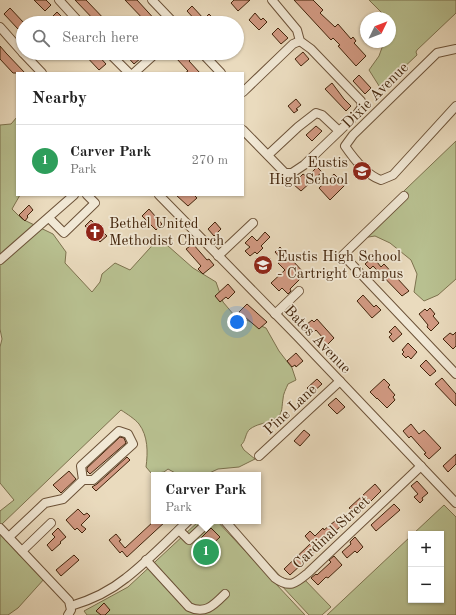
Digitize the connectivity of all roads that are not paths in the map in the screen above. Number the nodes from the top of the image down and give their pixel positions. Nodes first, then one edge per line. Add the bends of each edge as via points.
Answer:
1 (59, 0) edge
2 (152, 0) edge
3 (272, 0) edge
4 (74, 16) edge
5 (167, 16) edge
6 (0, 27) edge
7 (300, 41) junction
8 (16, 45) edge
9 (456, 49) edge
10 (30, 60) edge
11 (116, 60) edge
12 (148, 60) edge
13 (209, 60) edge
14 (41, 72) edge
15 (128, 72) edge
16 (135, 72) edge
17 (220, 72) edge
18 (244, 91) edge
19 (456, 106) edge
20 (244, 131) edge
21 (339, 131) junction
22 (268, 155) junction
23 (73, 196) edge
24 (89, 196) edge
25 (160, 196) edge
26 (404, 196) dead end
27 (49, 218) junction
28 (253, 223) dead end
29 (218, 256) junction
30 (0, 260) edge
31 (299, 291) dead end
32 (275, 314) junction
33 (456, 374) edge
34 (340, 381) junction
35 (259, 456) dead end
36 (421, 466) junction
37 (83, 480) junction
38 (456, 503) edge
39 (51, 523) dead end
40 (185, 524) edge
41 (228, 524) edge
42 (205, 525) dead end
43 (0, 528) edge
44 (179, 530) junction
45 (8, 537) junction
46 (22, 551) junction
47 (146, 560) junction
48 (225, 594) dead end
49 (71, 606) junction
50 (68, 615) edge

1 - 4 street
2 - 5 street
3 - 7 street via 297,30
6 - 8 street
7 - 18 street via 293,44
7 - 21 street via 311,49 362,103 362,108
9 - 19 street, Dixie Avenue via 437,53 345,146 374,178 381,180 393,175
10 - 14 street
11 - 15 street
12 - 16 street
13 - 17 street
20 - 22 street
21 - 22 street via 322,115 316,113 298,126
21 - 22 street via 304,165 292,173 287,174
23 - 27 street
24 - 27 street via 95,203 64,233
25 - 29 street, Bates Avenue
26 - 33 street via 343,255
27 - 30 street
28 - 29 street
29 - 32 street, Bates Avenue
31 - 32 street
32 - 34 street, Bates Avenue
34 - 35 street, Pine Lane
34 - 36 street, Bates Avenue
36 - 38 street, Bates Avenue
36 - 41 street, Cardinal Street via 295,583 286,584 275,578
37 - 37 street via 81,466 119,431 128,434 133,444 93,480
37 - 45 street via 63,499 45,503
39 - 46 street
40 - 44 street
42 - 44 street via 189,540
43 - 45 street
44 - 47 street
45 - 46 street
46 - 49 street
47 - 48 street via 195,611 206,613
47 - 49 street via 116,585
49 - 50 street

